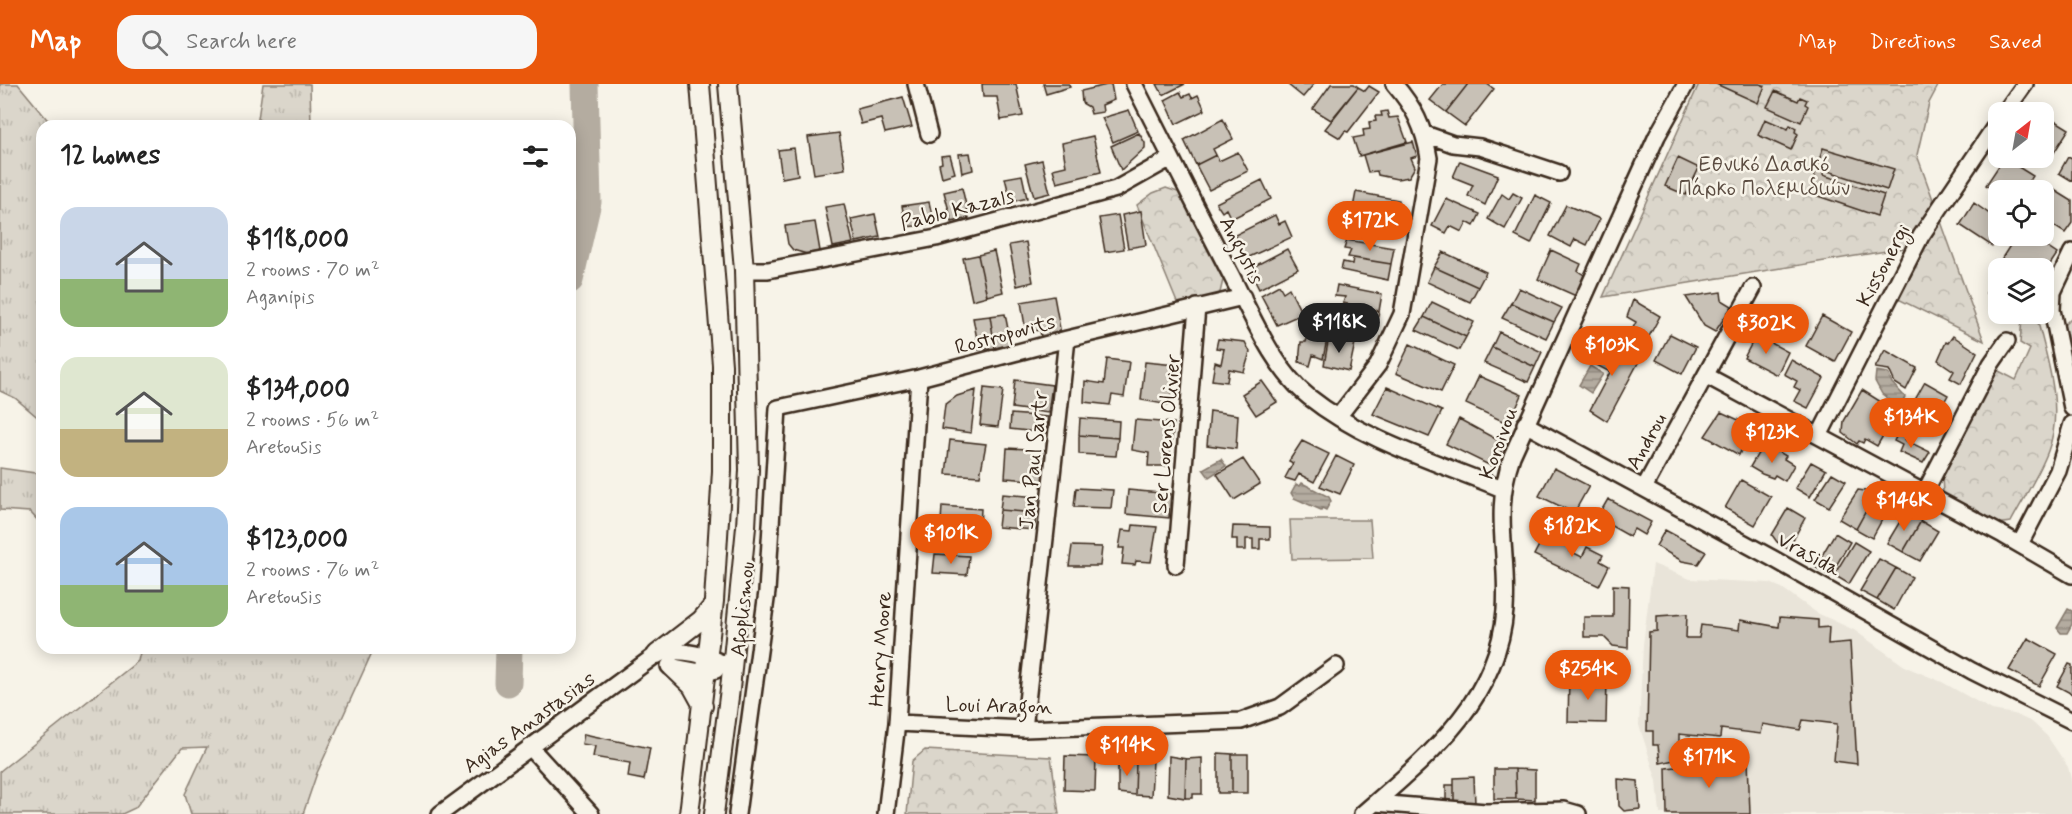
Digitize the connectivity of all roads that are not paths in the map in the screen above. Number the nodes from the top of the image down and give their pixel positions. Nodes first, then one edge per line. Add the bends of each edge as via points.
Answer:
1 (700, 84) edge
2 (728, 84) edge
3 (916, 84) edge
4 (1134, 84) edge
5 (1394, 84) edge
6 (1686, 84) edge
7 (2025, 84) edge
8 (2012, 102) edge
9 (929, 134) dead end
10 (1425, 134) junction
11 (1988, 137) edge
12 (1171, 158) junction
13 (1559, 173) dead end
14 (2072, 252) edge
15 (744, 270) junction
16 (1753, 288) dead end
17 (1243, 297) junction
18 (1197, 307) junction
19 (1067, 339) junction
20 (2007, 340) dead end
21 (1707, 376) junction
22 (919, 378) junction
23 (778, 408) joint
24 (2072, 408) edge
25 (1338, 417) junction
26 (1525, 424) junction
27 (2072, 424) edge
28 (1819, 436) junction
29 (1644, 488) junction
30 (1502, 489) junction
31 (1924, 492) junction
32 (2020, 544) junction
33 (1176, 565) dead end
34 (2072, 575) edge
35 (713, 606) junction
36 (651, 659) junction
37 (707, 664) junction
38 (1336, 666) dead end
39 (672, 667) junction
40 (731, 667) junction
41 (703, 706) junction
42 (2072, 721) edge
43 (897, 723) junction
44 (1024, 729) junction
45 (530, 747) junction
46 (1375, 803) junction
47 (1486, 813) edge
48 (440, 814) edge
49 (591, 814) edge
50 (689, 814) edge
51 (714, 814) edge
52 (737, 814) edge
53 (886, 814) edge
54 (1362, 814) edge
55 (1578, 814) edge

1 - 35 main road via 722,365 722,471
2 - 15 main road
3 - 9 street
4 - 12 street, Angystis
5 - 10 street via 1414,109
6 - 26 street, Koroivou via 1657,136
7 - 8 street
10 - 13 street
10 - 25 street via 1429,158 1402,314 1378,365
11 - 28 street, Kissonergi via 1921,236
12 - 15 street, Pablo Kazals via 1116,189 936,238 768,270
12 - 17 street, Angystis
14 - 24 street via 2053,292 2052,310
15 - 40 main road via 749,470
16 - 21 street, Androu
17 - 18 street, Rostropovits
17 - 25 street, Angystis via 1284,372 1308,396
18 - 19 street, Rostropovits
18 - 33 street, Ser Lorens Olivier
19 - 22 street, Rostropovits
19 - 44 street, Jan Paul Sartr
20 - 31 street
21 - 28 street
21 - 29 street, Androu
22 - 23 street, Rostropovits
22 - 43 street, Henry Moore
23 - 52 street, Afoplismou via 767,592
25 - 30 street, Angystis via 1374,437
26 - 29 street, Vrasida
26 - 30 street, Koroivou
27 - 32 street via 2058,471
28 - 31 street
29 - 42 street, Vrasida via 1972,671
30 - 46 street, Koroivou via 1505,610 1492,661 1464,716 1445,740
31 - 32 street
32 - 34 street
35 - 36 main road
35 - 37 main road
36 - 37 street via 668,652
36 - 39 street
36 - 45 street, Agias Anastasias
37 - 39 street
37 - 40 street
37 - 41 main road
38 - 44 street, Loui Aragon via 1280,707 1240,721
39 - 41 main road via 692,686
40 - 51 main road
41 - 50 main road
43 - 44 street, Loui Aragon
43 - 53 street, Henry Moore
45 - 48 street, Agias Anastasias
45 - 49 street
46 - 47 street
46 - 54 street, Koroivou
47 - 55 street via 1564,810

